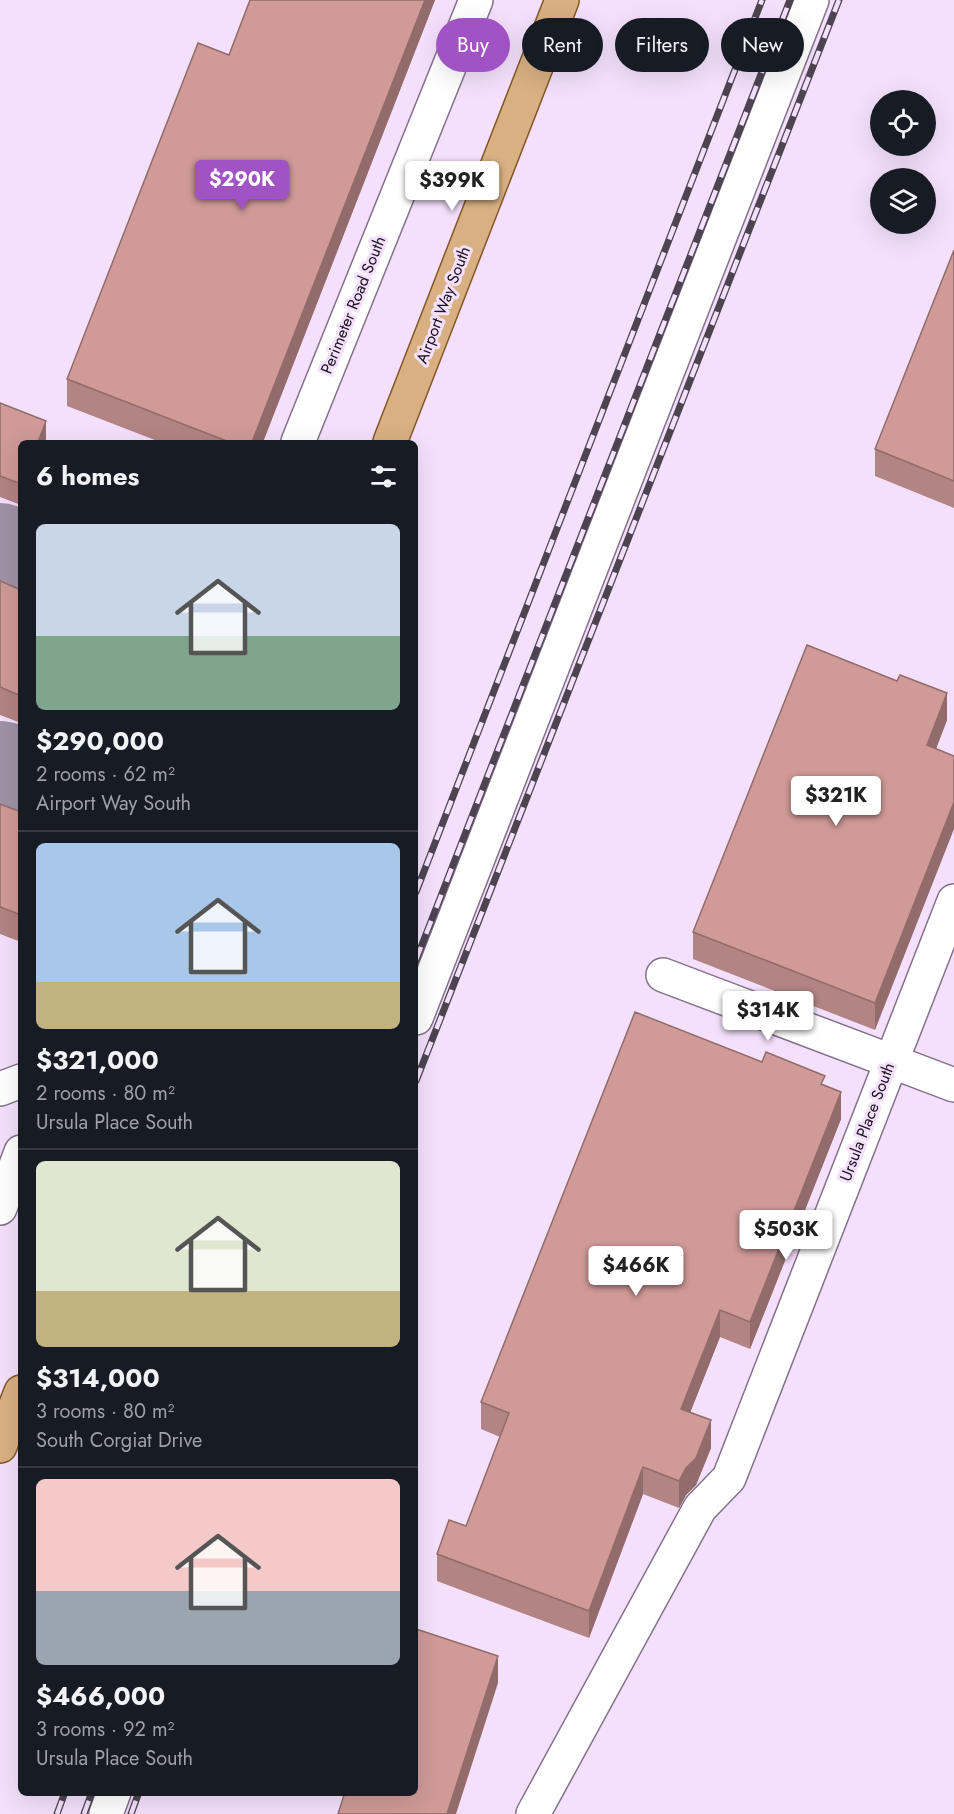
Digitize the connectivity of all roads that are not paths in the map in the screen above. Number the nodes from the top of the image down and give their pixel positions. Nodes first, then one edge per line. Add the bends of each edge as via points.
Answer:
1 (476, 0) edge
2 (562, 0) edge
3 (812, 0) edge
4 (299, 440) edge
5 (391, 440) edge
6 (954, 901) edge
7 (663, 975) dead end
8 (418, 1013) edge
9 (891, 1062) junction
10 (18, 1082) edge
11 (954, 1085) edge
12 (0, 1089) edge
13 (18, 1160) edge
14 (0, 1208) edge
15 (18, 1400) edge
16 (0, 1446) edge
17 (113, 1796) edge
18 (106, 1814) edge
19 (533, 1814) edge

1 - 4 street, Perimeter Road South
2 - 5 main road, Airport Way South
3 - 8 street
6 - 9 street, Ursula Place South
7 - 9 street
9 - 11 street
9 - 19 street, Ursula Place South via 729,1478 700,1508
10 - 12 street
13 - 14 street
15 - 16 main road
17 - 18 street

